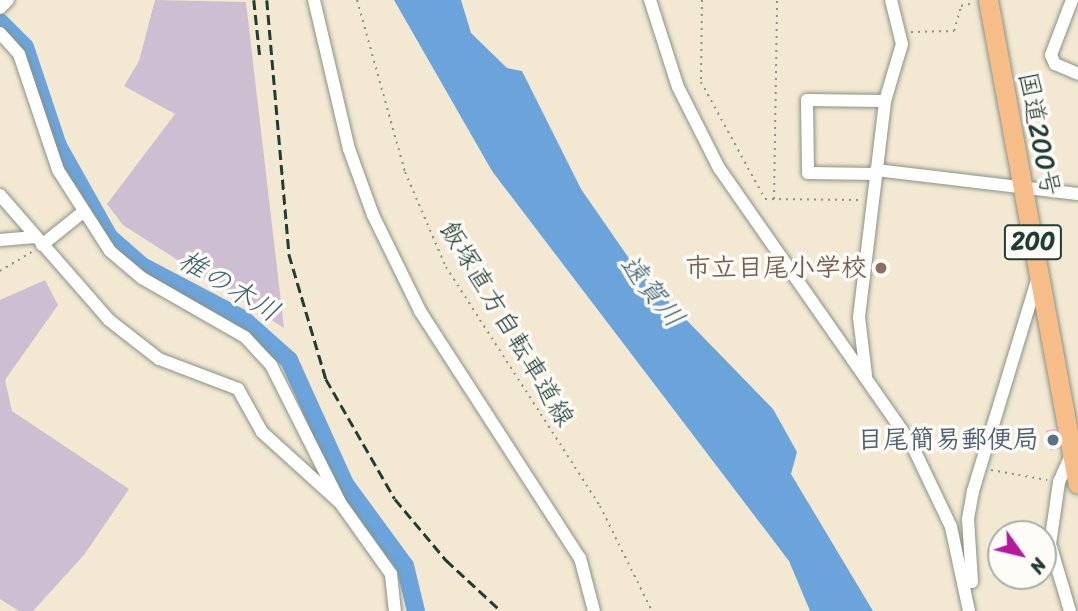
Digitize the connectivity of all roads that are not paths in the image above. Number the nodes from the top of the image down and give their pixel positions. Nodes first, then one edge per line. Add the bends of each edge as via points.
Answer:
1 (8, 0) edge
2 (314, 0) edge
3 (650, 0) edge
4 (891, 0) edge
5 (988, 0) edge
6 (1072, 0) edge
7 (0, 8) edge
8 (0, 33) edge
9 (1078, 74) edge
10 (886, 101) junction
11 (876, 172) junction
12 (1023, 192) junction
13 (1078, 194) edge
14 (0, 195) edge
15 (83, 212) junction
16 (0, 240) edge
17 (38, 241) junction
18 (1040, 274) junction
19 (866, 376) junction
20 (1068, 483) edge
21 (341, 504) junction
22 (1055, 520) edge
23 (1057, 580) edge
24 (395, 611) edge
25 (594, 611) edge
26 (969, 611) edge
27 (1070, 611) edge

1 - 7 street
2 - 25 street via 349,149 373,215 420,311 580,558
3 - 19 street via 678,87 719,168
4 - 10 street via 901,34
5 - 12 highway, 国道200号 / 200
6 - 9 street via 1051,55 1055,64
8 - 15 street via 19,54 43,135
10 - 11 street
10 - 11 street via 807,100 808,173
11 - 12 street
11 - 19 street via 859,329
12 - 13 street
12 - 18 highway, 国道200号 / 200
14 - 17 street
15 - 17 street
15 - 21 street via 110,251 142,278 260,350
16 - 17 street
17 - 21 street via 138,346 238,390 262,432
18 - 20 highway, 国道200号 / 200 via 1072,453
18 - 26 street via 968,519
19 - 26 street via 938,495 960,556
20 - 22 street
21 - 24 street via 387,566
23 - 27 street

